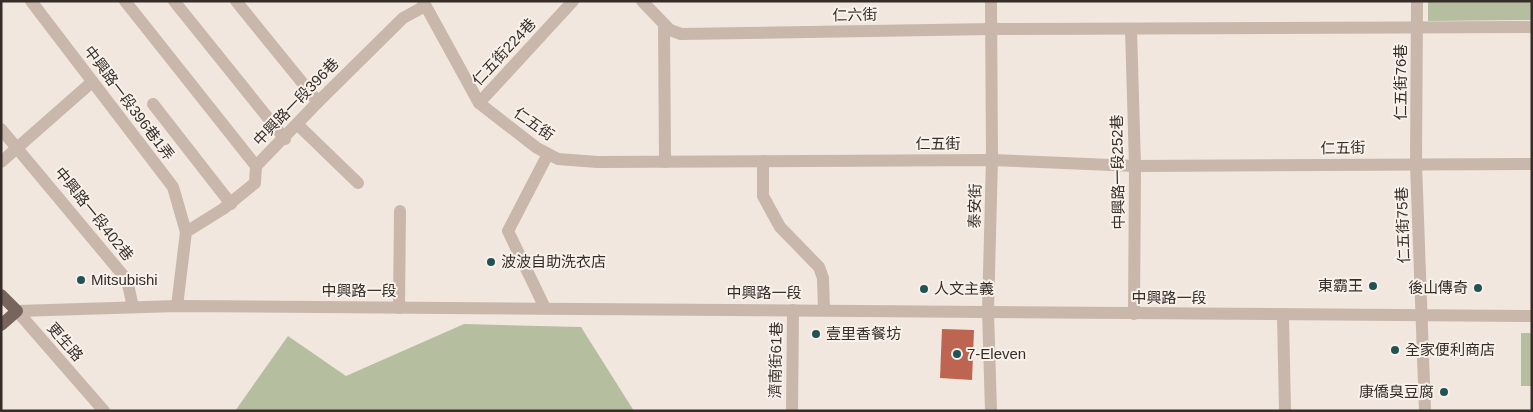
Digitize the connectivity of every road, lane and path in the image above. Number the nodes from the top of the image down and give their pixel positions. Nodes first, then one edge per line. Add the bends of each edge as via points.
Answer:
1 (31, 1) edge
2 (126, 1) edge
3 (174, 1) edge
4 (236, 1) edge
5 (573, 1) edge
6 (642, 1) edge
7 (991, 1) edge
8 (1417, 1) edge
9 (424, 4) edge
10 (664, 24) junction
11 (1532, 28) edge
12 (992, 29) junction
13 (1131, 29) junction
14 (1417, 29) junction
15 (92, 82) junction
16 (318, 102) junction
17 (478, 103) junction
18 (153, 104) dead end
19 (297, 124) junction
20 (1, 129) edge
21 (285, 139) junction
22 (18, 148) junction
23 (548, 154) junction
24 (992, 160) junction
25 (1, 162) edge
26 (665, 162) junction
27 (763, 162) junction
28 (1416, 164) junction
29 (1532, 164) edge
30 (256, 166) junction
31 (1135, 166) junction
32 (358, 183) dead end
33 (231, 204) junction
34 (400, 211) dead end
35 (186, 232) junction
36 (1, 295) edge
37 (177, 306) junction
38 (133, 307) junction
39 (399, 308) junction
40 (545, 308) junction
41 (793, 310) junction
42 (824, 310) junction
43 (988, 311) junction
44 (17, 312) junction
45 (1134, 314) junction
46 (1284, 314) junction
47 (1423, 315) junction
48 (1532, 316) edge
49 (1, 325) edge
50 (104, 411) edge
51 (792, 411) edge
52 (992, 411) edge
53 (1285, 411) edge
54 (1425, 411) edge

1 - 15 street, 中興路一段396巷1弄
2 - 30 street
3 - 21 street
4 - 16 street
5 - 17 street, 仁五街224巷
6 - 10 street, 仁六街
7 - 12 street, 泰安街
8 - 14 street, 仁五街76巷
9 - 16 street, 中興路一段396巷 via 403,18
9 - 17 street, 仁五街
10 - 12 street, 仁六街 via 681,34
10 - 26 street
11 - 14 street, 仁六街
12 - 13 street, 仁六街
12 - 24 street, 泰安街
13 - 14 street, 仁六街
13 - 31 street, 中興路一段252巷
14 - 28 street, 仁五街76巷
15 - 22 street
15 - 35 street, 中興路一段396巷1弄 via 173,187
16 - 19 street, 中興路一段396巷
17 - 23 street, 仁五街
18 - 33 street
19 - 21 street, 中興路一段396巷
19 - 32 street
20 - 22 street, 中興路一段402巷
21 - 30 street, 中興路一段396巷
22 - 25 street
22 - 38 street, 中興路一段402巷 via 126,280
23 - 26 street, 仁五街 via 558,159 597,162
23 - 40 street via 508,231
24 - 27 street, 仁五街
24 - 31 street, 仁五街
24 - 43 street, 泰安街
26 - 27 street, 仁五街
27 - 42 street via 762,196 780,227 819,266 823,278
28 - 29 street, 仁五街
28 - 31 street, 仁五街
28 - 47 street, 仁五街75巷
30 - 33 street, 中興路一段396巷 via 254,183
31 - 45 street, 中興路一段252巷
33 - 35 street, 中興路一段396巷
34 - 39 street
35 - 37 street
36 - 44 main road, 更生路
37 - 38 street, 中興路一段
37 - 39 street, 中興路一段
38 - 44 street, 中興路一段
39 - 40 street, 中興路一段
40 - 41 street, 中興路一段
41 - 42 street, 中興路一段
41 - 51 street, 濟南街61巷
42 - 43 street, 中興路一段
43 - 45 street, 中興路一段
43 - 52 street, 泰安街
44 - 49 main road
44 - 50 street, 更生路
45 - 46 street, 中興路一段
46 - 47 street, 中興路一段
46 - 53 street
47 - 48 street, 中興路一段
47 - 54 street, 仁五街75巷

